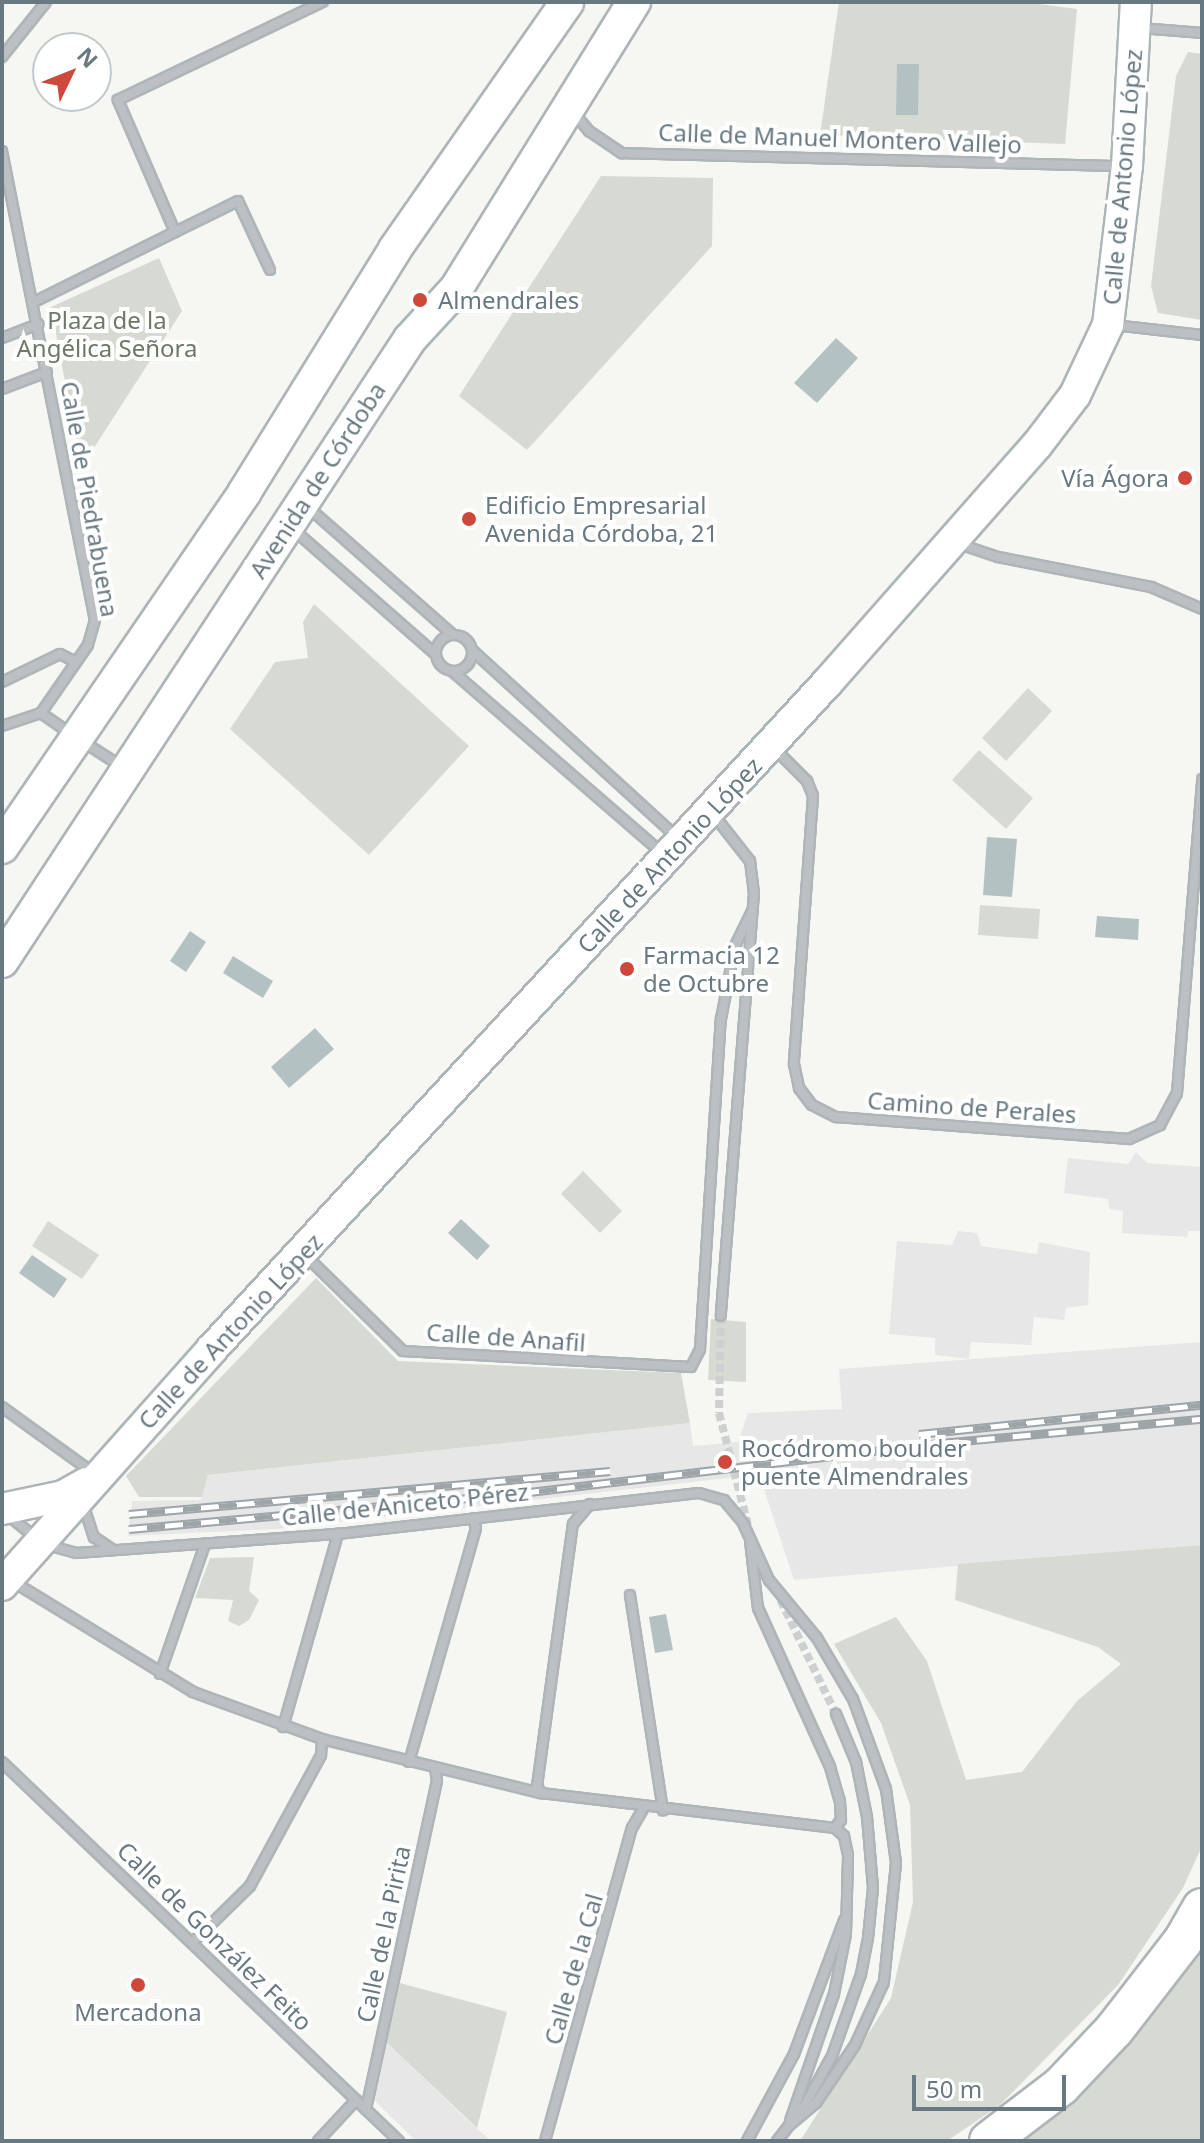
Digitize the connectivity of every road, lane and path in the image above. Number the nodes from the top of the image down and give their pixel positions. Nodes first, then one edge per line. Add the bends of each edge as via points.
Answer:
1 (323, 2) edge
2 (567, 2) edge
3 (634, 2) edge
4 (41, 4) edge
5 (1136, 15) edge
6 (1202, 33) edge
7 (2, 57) edge
8 (570, 108) junction
9 (2, 151) edge
10 (1127, 166) junction
11 (175, 232) junction
12 (270, 270) dead end
13 (34, 302) junction
14 (38, 324) junction
15 (1108, 325) junction
16 (1202, 335) edge
17 (2, 338) edge
18 (47, 372) junction
19 (2, 389) edge
20 (295, 513) junction
21 (951, 541) junction
22 (1202, 609) edge
23 (452, 634) junction
24 (472, 650) junction
25 (435, 654) junction
26 (76, 662) junction
27 (452, 671) junction
28 (2, 682) edge
29 (41, 713) junction
30 (2, 726) edge
31 (79, 739) junction
32 (771, 745) junction
33 (128, 770) junction
34 (1202, 779) edge
35 (709, 811) junction
36 (2, 847) edge
37 (674, 849) junction
38 (752, 911) junction
39 (2, 961) edge
40 (302, 1253) junction
41 (721, 1316) tunnel mouth
42 (2, 1407) edge
43 (90, 1484) junction
44 (591, 1503) junction
45 (2, 1510) edge
46 (473, 1518) junction
47 (338, 1534) junction
48 (750, 1540) junction
49 (42, 1542) junction
50 (205, 1544) junction
51 (113, 1550) junction
52 (5, 1583) edge
53 (630, 1595) dead end
54 (160, 1674) junction
55 (836, 1714) tunnel mouth
56 (283, 1727) junction
57 (322, 1739) junction
58 (2, 1762) edge
59 (409, 1762) junction
60 (435, 1768) junction
61 (541, 1793) junction
62 (643, 1809) junction
63 (663, 1810) junction
64 (835, 1828) junction
65 (849, 1904) junction
66 (1202, 1908) edge
67 (194, 1941) junction
68 (356, 2100) junction
69 (366, 2109) junction
70 (789, 2126) junction
71 (318, 2141) edge
72 (399, 2141) edge
73 (545, 2141) edge
74 (747, 2141) edge
75 (777, 2141) edge
76 (989, 2141) edge

1 - 11 street via 118,100
2 - 31 main road via 395,249 244,493
3 - 8 main road, Avenida de Córdoba
4 - 7 street
5 - 6 street, Calle de Antonio López
5 - 10 street, Calle de Antonio López
8 - 10 street, Calle de Manuel Montero Vallejo via 589,131 622,153
8 - 20 main road, Avenida de Córdoba via 456,289 410,339
9 - 13 street, Calle de Piedrabuena
10 - 15 street, Calle de Antonio López
11 - 12 street via 238,201
11 - 13 street
13 - 14 street, Calle de Piedrabuena
14 - 17 street
14 - 18 street, Calle de Piedrabuena
15 - 16 street
15 - 21 street, Calle de Antonio López via 1075,395
18 - 19 street, Calle de Piedrabuena
18 - 26 street, Calle de Piedrabuena via 95,620 93,635
20 - 23 street
20 - 25 street
20 - 33 main road, Avenida de Córdoba
21 - 22 street via 998,557 1151,587
21 - 32 street, Calle de Antonio López
23 - 24 street via 468,640
23 - 25 street via 442,639
24 - 27 street via 467,665
24 - 37 street
25 - 27 street via 439,664
26 - 28 street via 60,654
26 - 29 street, Calle de Piedrabuena
27 - 37 street
29 - 30 street
29 - 31 street
31 - 33 street
31 - 36 main road
32 - 34 street, Camino de Perales via 807,781 813,796 794,1064 799,1088 812,1105 836,1117 1129,1139 1160,1125 1177,1093
32 - 35 street, Calle de Antonio López
33 - 39 main road, Avenida de Córdoba
35 - 37 street, Calle de Antonio López
35 - 38 street via 750,861
37 - 40 street, Calle de Antonio López
38 - 40 street, Calle de Anafil via 735,946 721,1019 696,1361 683,1368 403,1351
38 - 41 street
40 - 43 street, Calle de Antonio López
42 - 43 street
43 - 45 street
43 - 49 street, Calle de Antonio López
43 - 51 street via 88,1527
44 - 46 street, Calle de Aniceto Pérez
44 - 48 street, Calle de Aniceto Pérez via 699,1493 733,1507
44 - 61 street via 573,1524 537,1786
45 - 49 street
46 - 47 street, Calle de Aniceto Pérez
46 - 59 street via 476,1528
47 - 50 street, Calle de Aniceto Pérez
47 - 56 street
48 - 64 street via 758,1608 830,1767 840,1801 841,1820
48 - 70 street via 769,1580 817,1638 865,1725 886,1789 896,1863 884,1982 855,2045 816,2103
49 - 51 street, Calle de Aniceto Pérez via 66,1552
49 - 52 street, Calle de Antonio López
50 - 51 street, Calle de Aniceto Pérez
50 - 54 street
52 - 54 street
53 - 63 street
54 - 56 street via 231,1709
55 - 70 street via 856,1762 867,1817 873,1888 868,1938 839,2039
56 - 57 street
57 - 59 street
57 - 67 street via 321,1755 250,1886
58 - 67 street, Calle de González Feito
59 - 60 street
60 - 61 street
60 - 69 street, Calle de la Pirita via 437,1781
61 - 62 street
62 - 63 street
62 - 73 street, Calle de la Cal via 632,1828
63 - 64 street
64 - 65 street via 847,1846
65 - 70 street via 834,1994
65 - 74 street via 794,2054
66 - 76 highway via 1114,2030 1061,2086
67 - 68 street, Calle de González Feito
68 - 69 street, Calle de González Feito
68 - 71 street
69 - 72 street, Calle de González Feito
70 - 75 street

